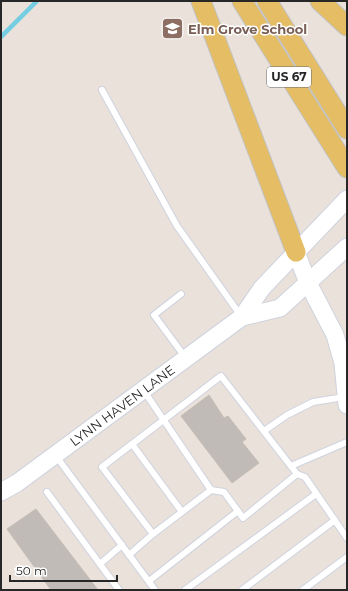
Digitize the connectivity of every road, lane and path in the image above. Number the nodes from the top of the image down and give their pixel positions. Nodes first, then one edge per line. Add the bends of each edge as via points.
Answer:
1 (200, 1) edge
2 (242, 1) edge
3 (267, 1) edge
4 (320, 1) edge
5 (347, 26) edge
6 (102, 90) dead end
7 (347, 129) edge
8 (342, 160) edge
9 (347, 199) edge
10 (347, 247) edge
11 (296, 252) junction
12 (308, 283) junction
13 (181, 294) dead end
14 (242, 317) junction
15 (186, 358) junction
16 (143, 390) junction
17 (347, 401) edge
18 (164, 419) junction
19 (264, 431) junction
20 (347, 442) edge
21 (132, 444) junction
22 (55, 455) junction
23 (290, 466) junction
24 (297, 474) junction
25 (211, 490) junction
26 (1, 492) edge
27 (47, 492) dead end
28 (316, 494) junction
29 (238, 511) junction
30 (182, 512) junction
31 (334, 520) junction
32 (153, 534) junction
33 (347, 538) edge
34 (122, 546) junction
35 (129, 555) junction
36 (347, 557) edge
37 (100, 564) junction
38 (149, 581) junction
39 (119, 590) edge
40 (155, 590) edge
41 (185, 590) edge
42 (242, 590) edge
43 (303, 590) edge

1 - 11 main road
2 - 8 main road, US 67
3 - 7 main road, US 67
4 - 5 main road
6 - 14 lane via 176,226
9 - 11 street, LYNN HAVEN LANE
10 - 12 street, LYNN HAVEN LANE
11 - 12 street
11 - 14 street, LYNN HAVEN LANE via 262,288
12 - 14 street, LYNN HAVEN LANE via 280,308
12 - 17 street via 335,334 343,362
13 - 15 lane via 154,314
14 - 15 street, LYNN HAVEN LANE
15 - 16 street, LYNN HAVEN LANE
16 - 18 lane
16 - 22 street, LYNN HAVEN LANE
17 - 19 lane via 313,402 287,415
18 - 19 lane via 221,376
18 - 21 lane
18 - 25 lane
19 - 23 lane
20 - 23 lane
21 - 30 lane
21 - 32 lane via 102,467
22 - 26 street, LYNN HAVEN LANE
22 - 34 lane
23 - 24 lane
24 - 28 lane via 305,477
24 - 29 lane via 243,518
25 - 29 lane via 224,492
25 - 30 lane
27 - 37 lane
28 - 31 lane
28 - 41 lane
29 - 38 lane
30 - 32 lane
31 - 33 lane
31 - 42 lane
32 - 35 lane
34 - 35 lane
34 - 37 lane
35 - 38 lane
36 - 43 lane
37 - 39 lane
38 - 40 lane

